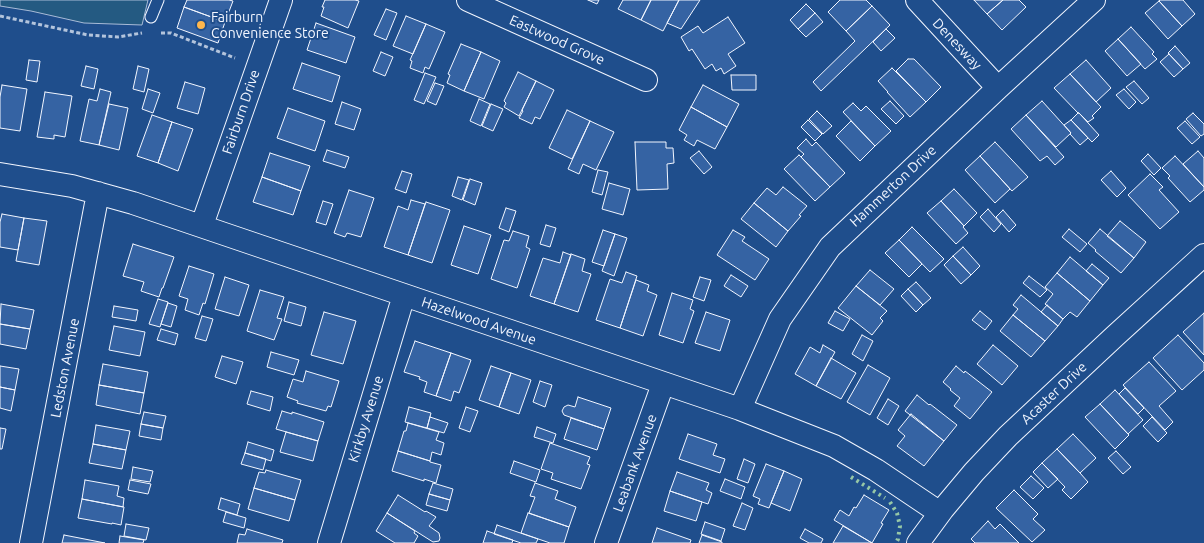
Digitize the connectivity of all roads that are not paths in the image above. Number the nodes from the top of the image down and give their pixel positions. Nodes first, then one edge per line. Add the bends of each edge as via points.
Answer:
1 (158, 0) edge
2 (281, 0) edge
3 (468, 0) edge
4 (917, 0) edge
5 (1094, 0) edge
6 (151, 17) dead end
7 (646, 80) dead end
8 (998, 88) junction
9 (0, 174) edge
10 (98, 193) junction
11 (202, 225) junction
12 (1204, 255) edge
13 (404, 295) junction
14 (663, 384) junction
15 (740, 409) junction
16 (940, 513) junction
17 (31, 543) edge
18 (329, 543) edge
19 (606, 543) edge
20 (918, 543) edge

1 - 6 lane
2 - 11 street, Fairburn Drive
3 - 7 street, Eastwood Grove
4 - 8 street, Denesway
5 - 8 street, Hammerton Drive
8 - 15 street, Hammerton Drive via 830,247 780,319
9 - 10 street, Hazelwood Avenue
10 - 11 street, Hazelwood Avenue
10 - 17 street, Ledston Avenue
11 - 13 street, Hazelwood Avenue
12 - 16 street, Acaster Drive via 1008,436
13 - 14 street, Hazelwood Avenue
13 - 18 street, Kirkby Avenue
14 - 15 street, Hazelwood Avenue
14 - 19 street, Leabank Avenue
15 - 16 street, Hazelwood Avenue via 834,446
16 - 20 street, Acaster Drive

